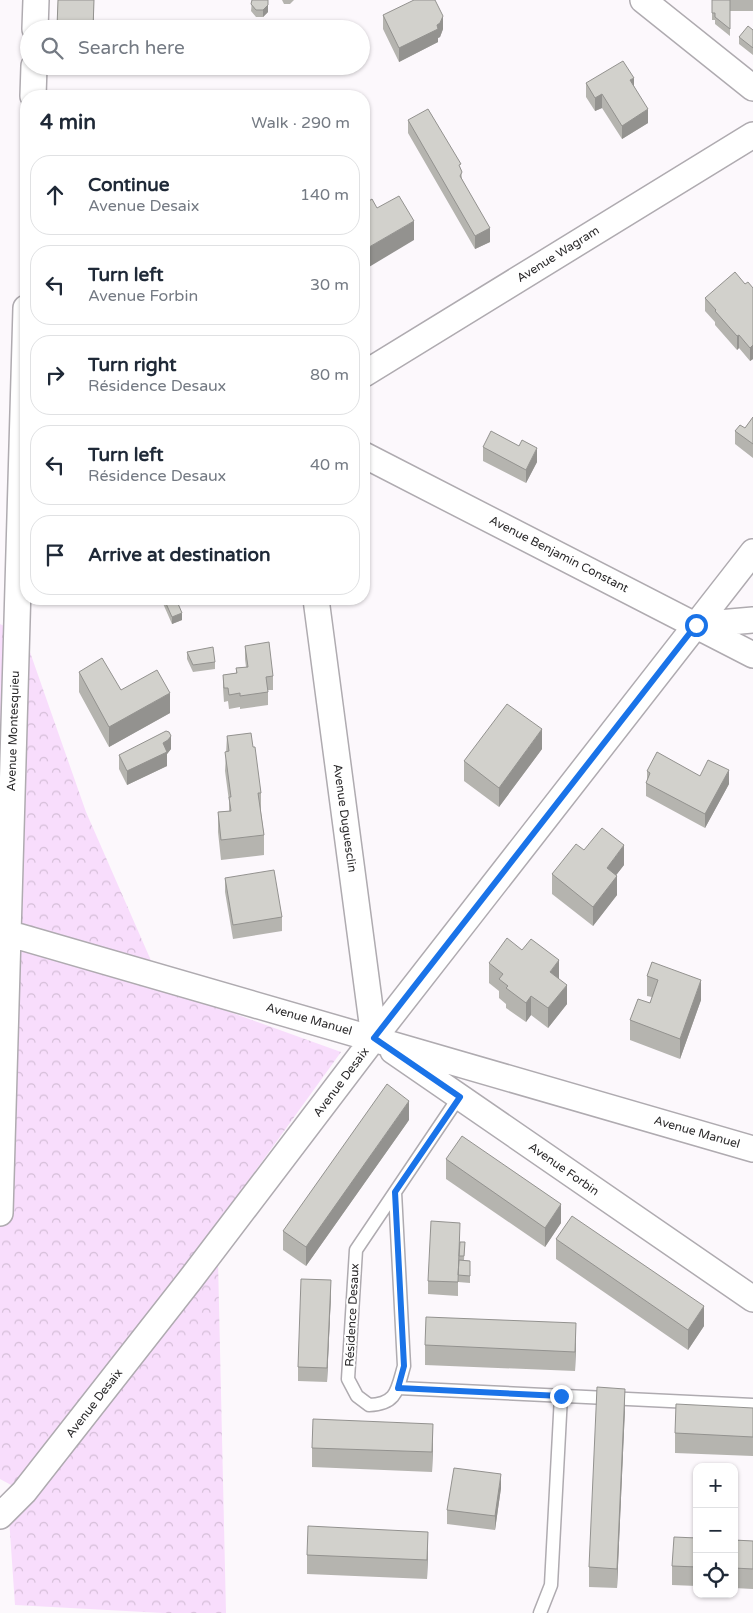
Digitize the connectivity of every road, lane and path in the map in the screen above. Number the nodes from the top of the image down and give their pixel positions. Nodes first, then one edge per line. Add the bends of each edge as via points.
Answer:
1 (36, 0) edge
2 (643, 0) edge
3 (35, 20) edge
4 (34, 75) edge
5 (753, 88) edge
6 (33, 90) edge
7 (753, 134) edge
8 (370, 370) edge
9 (20, 449) edge
10 (370, 458) edge
11 (753, 552) edge
12 (14, 590) edge
13 (317, 605) edge
14 (753, 620) edge
15 (696, 625) junction
16 (753, 655) edge
17 (4, 932) edge
18 (374, 1038) junction
19 (460, 1097) junction
20 (753, 1149) edge
21 (395, 1192) junction
22 (0, 1213) edge
23 (753, 1300) edge
24 (398, 1388) junction
25 (561, 1396) junction
26 (753, 1405) edge
27 (0, 1516) edge
28 (540, 1613) edge

1 - 3 street
2 - 5 street
4 - 6 street
7 - 8 street, Avenue Wagram
9 - 12 street, Avenue Montesquieu
10 - 15 street, Avenue Benjamin Constant
11 - 15 street, Avenue Desaix
12 - 17 street, Avenue Montesquieu
13 - 18 street, Avenue Duguesclin
14 - 15 street
15 - 16 street, Avenue Benjamin Constant
15 - 18 street, Avenue Desaix
17 - 18 street, Avenue Manuel
17 - 22 street, Avenue Montesquieu
18 - 19 street, Avenue Forbin
18 - 20 street, Avenue Manuel
18 - 27 street, Avenue Desaix via 104,1390 24,1492
19 - 21 lane, Résidence Desaux
19 - 23 street, Avenue Forbin
21 - 24 lane via 404,1366
21 - 24 lane, Résidence Desaux via 356,1250 348,1379 357,1396 369,1406 381,1405
24 - 25 lane
25 - 26 lane
25 - 28 lane via 551,1585

